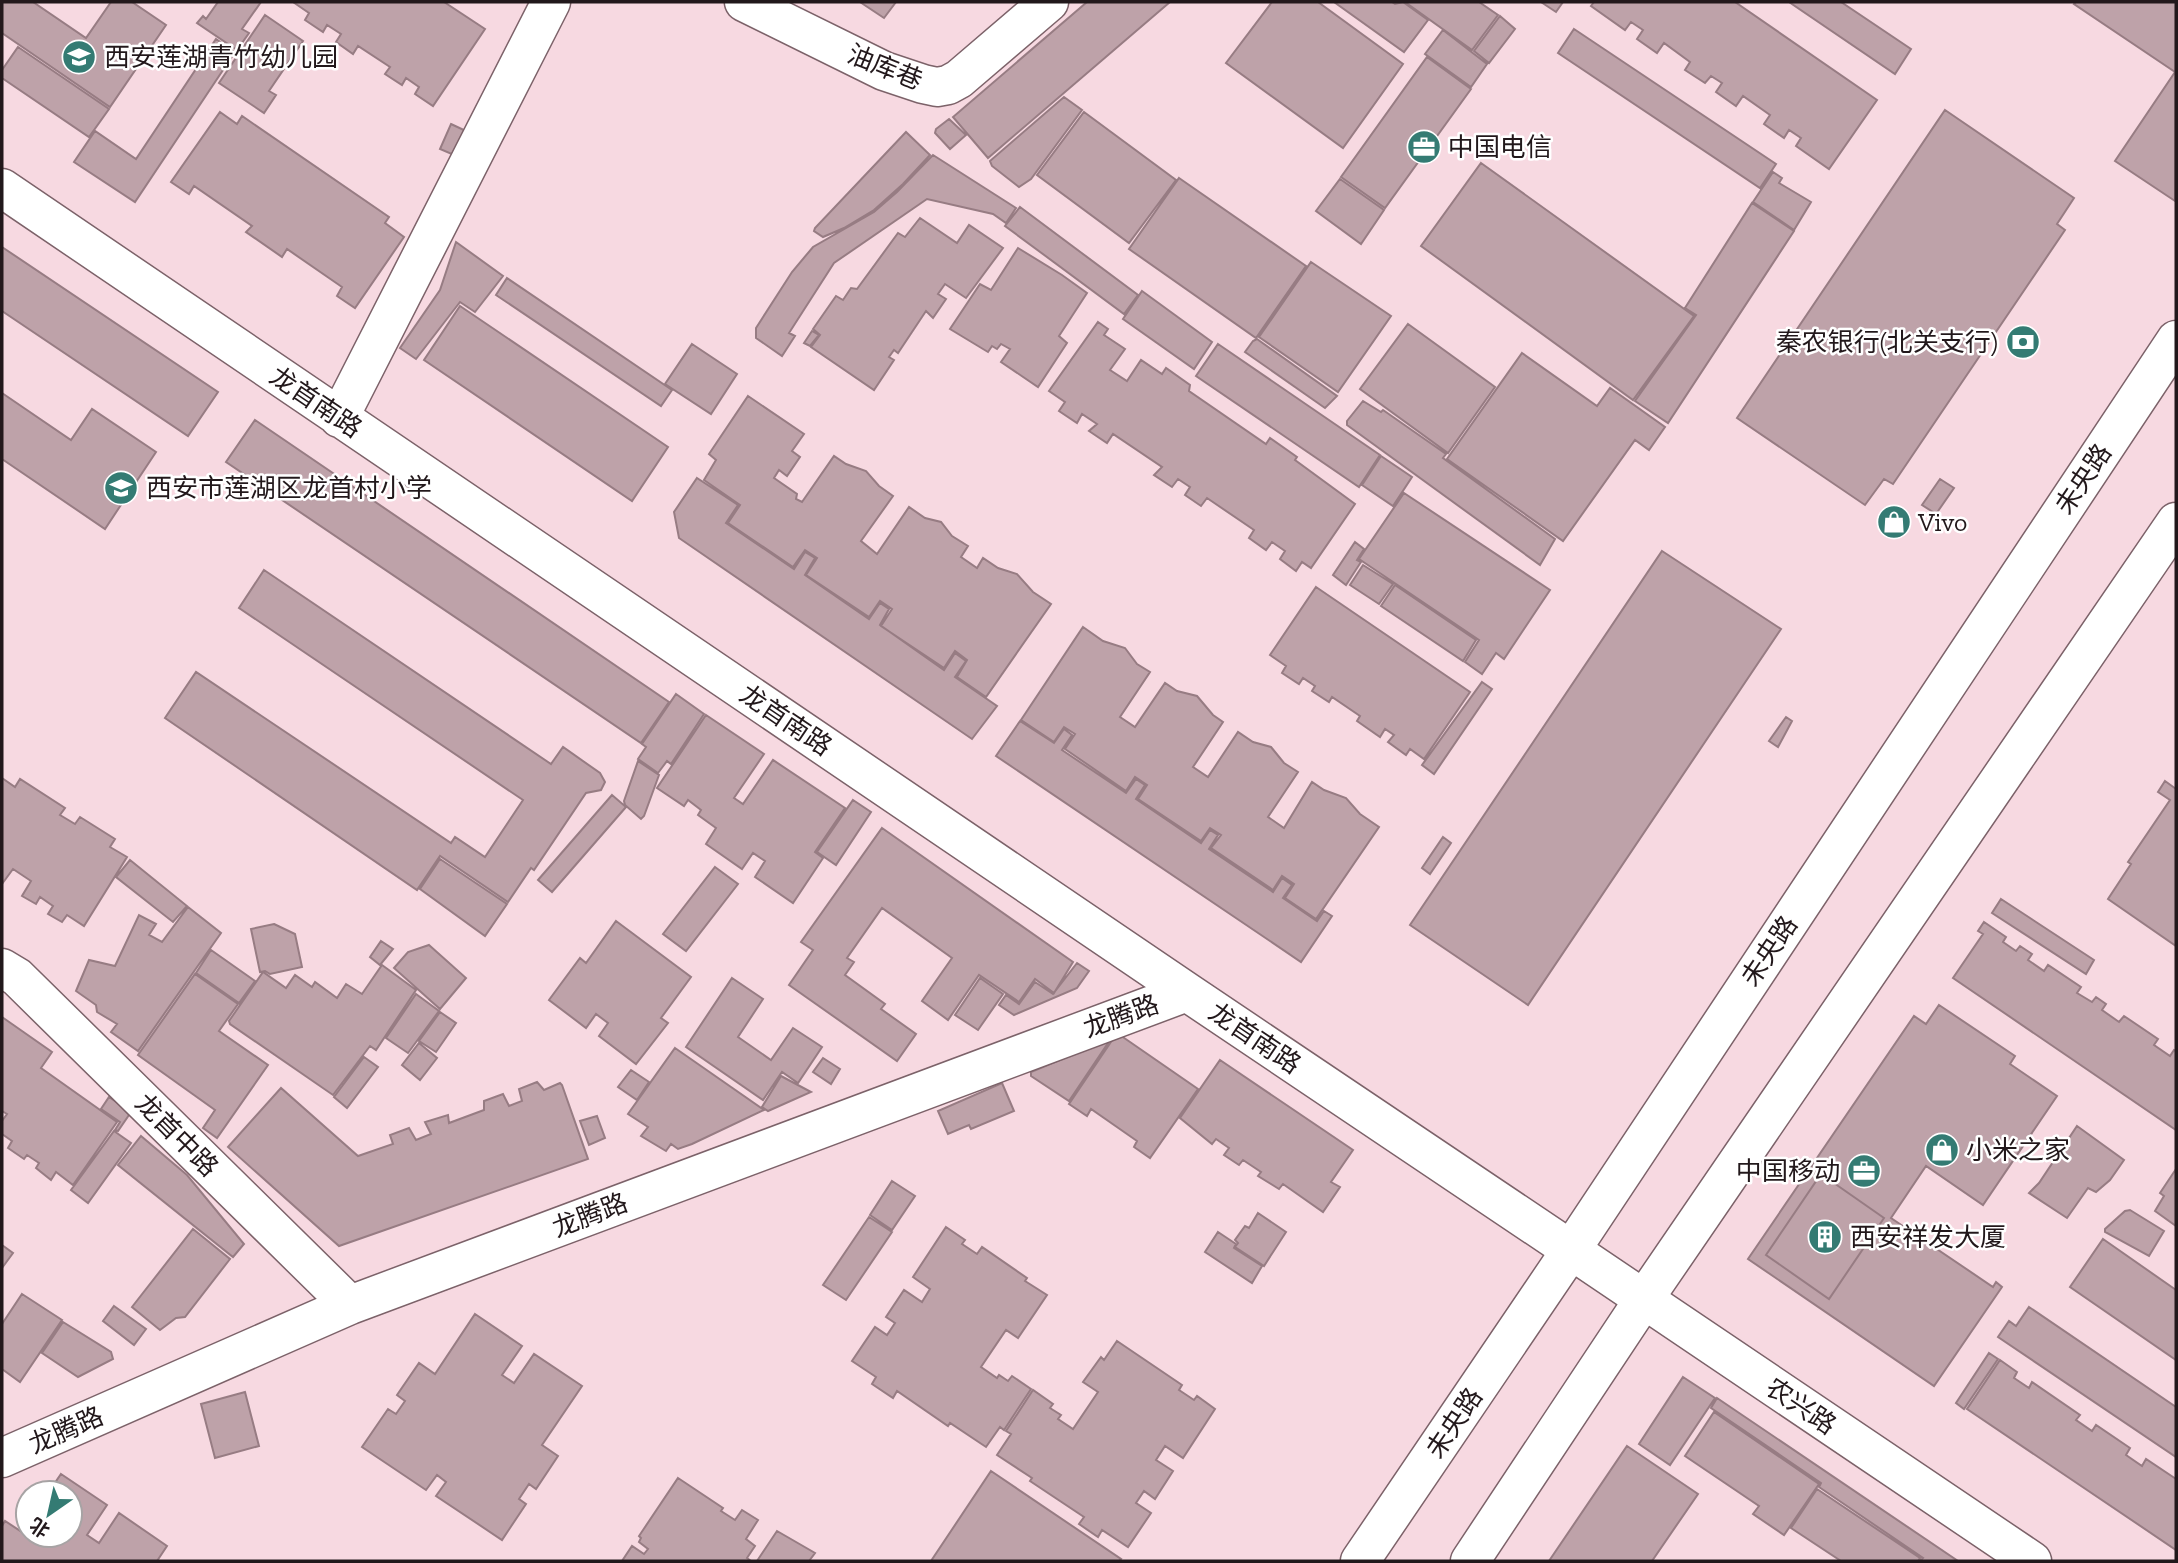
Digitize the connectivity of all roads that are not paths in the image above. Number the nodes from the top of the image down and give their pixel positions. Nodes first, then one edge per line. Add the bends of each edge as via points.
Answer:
1 (551, 2) edge
2 (744, 2) edge
3 (1049, 2) edge
4 (2, 188) edge
5 (2176, 340) edge
6 (339, 418) junction
7 (2176, 522) edge
8 (2, 968) edge
9 (1187, 992) junction
10 (1572, 1250) junction
11 (1644, 1299) junction
12 (350, 1305) junction
13 (2, 1458) edge
14 (1360, 1561) edge
15 (1470, 1561) edge
16 (2032, 1561) edge

1 - 6 street
2 - 3 street, 油库巷 via 884,71 937,87 960,79
4 - 6 street, 龙首南路
5 - 10 street, 未央路
6 - 9 street, 龙首南路
7 - 11 street
8 - 12 street, 龙首中路 via 17,977
9 - 10 street, 龙首南路
9 - 12 street, 龙腾路
10 - 11 street, 农兴路
10 - 14 street, 未央路
11 - 15 street
11 - 16 street, 农兴路
12 - 13 street, 龙腾路

